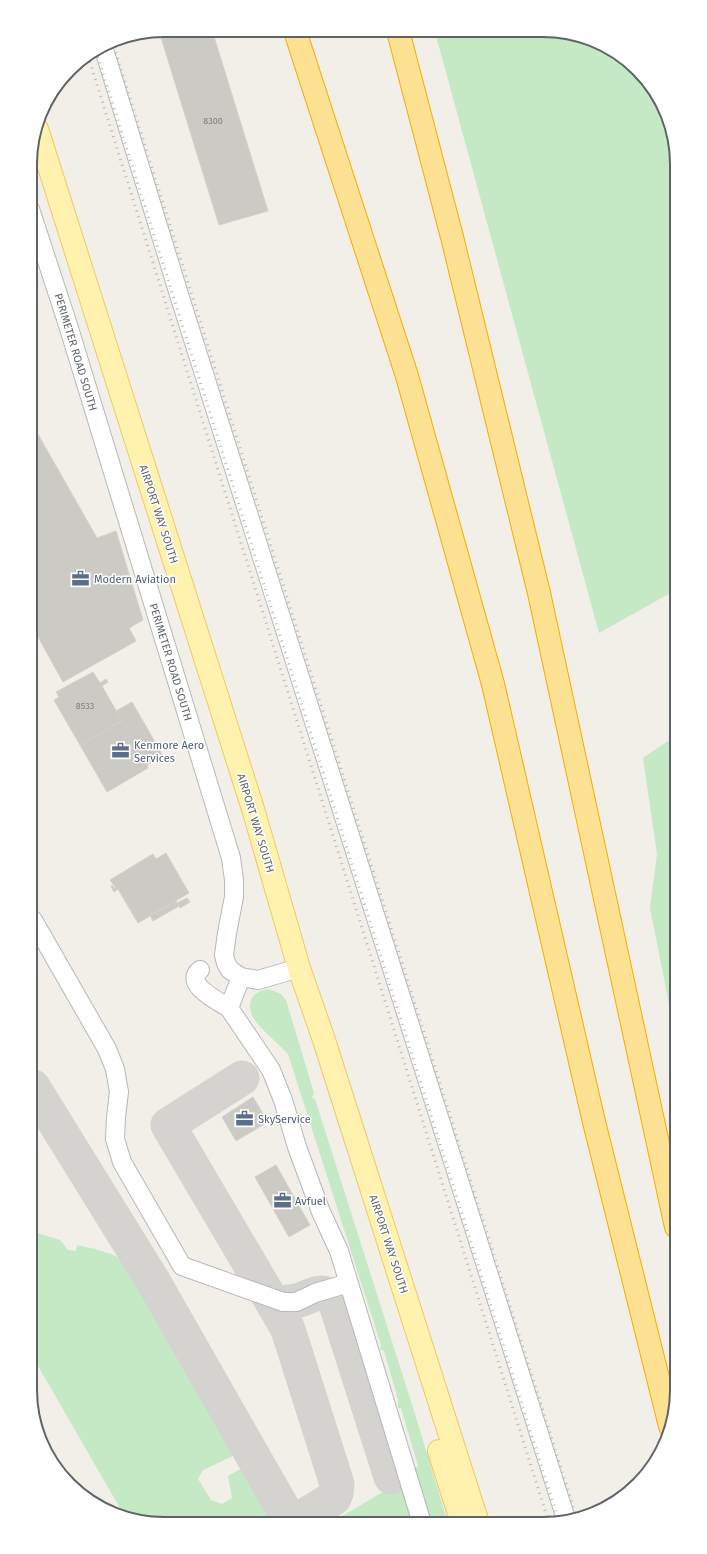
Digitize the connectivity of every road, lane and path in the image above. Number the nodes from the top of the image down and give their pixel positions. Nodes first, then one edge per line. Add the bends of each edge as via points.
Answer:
1 (297, 37) edge
2 (399, 37) edge
3 (105, 52) edge
4 (40, 138) edge
5 (37, 230) edge
6 (37, 927) edge
7 (212, 966) junction
8 (299, 968) junction
9 (241, 977) junction
10 (229, 1008) junction
11 (670, 1199) edge
12 (349, 1283) junction
13 (668, 1416) edge
14 (565, 1515) edge
15 (420, 1517) edge
16 (460, 1517) edge
17 (476, 1517) edge

1 - 13 highway via 407,376 493,684 594,1122
2 - 11 highway via 452,237 539,593
3 - 14 lane via 181,301
4 - 8 main road, AIRPORT WAY SOUTH via 253,809
5 - 7 lane, PERIMETER ROAD SOUTH via 231,858 234,898 224,955
6 - 12 lane via 107,1049 115,1069 118,1092 115,1140 122,1162 182,1266 283,1302 296,1302 315,1293
7 - 9 lane via 230,970
7 - 10 lane, PERIMETER ROAD SOUTH via 195,974 196,986
8 - 9 lane via 258,980
8 - 16 main road, AIRPORT WAY SOUTH via 312,1044
8 - 17 main road, AIRPORT WAY SOUTH
9 - 10 lane
10 - 12 lane via 270,1070
12 - 15 lane

